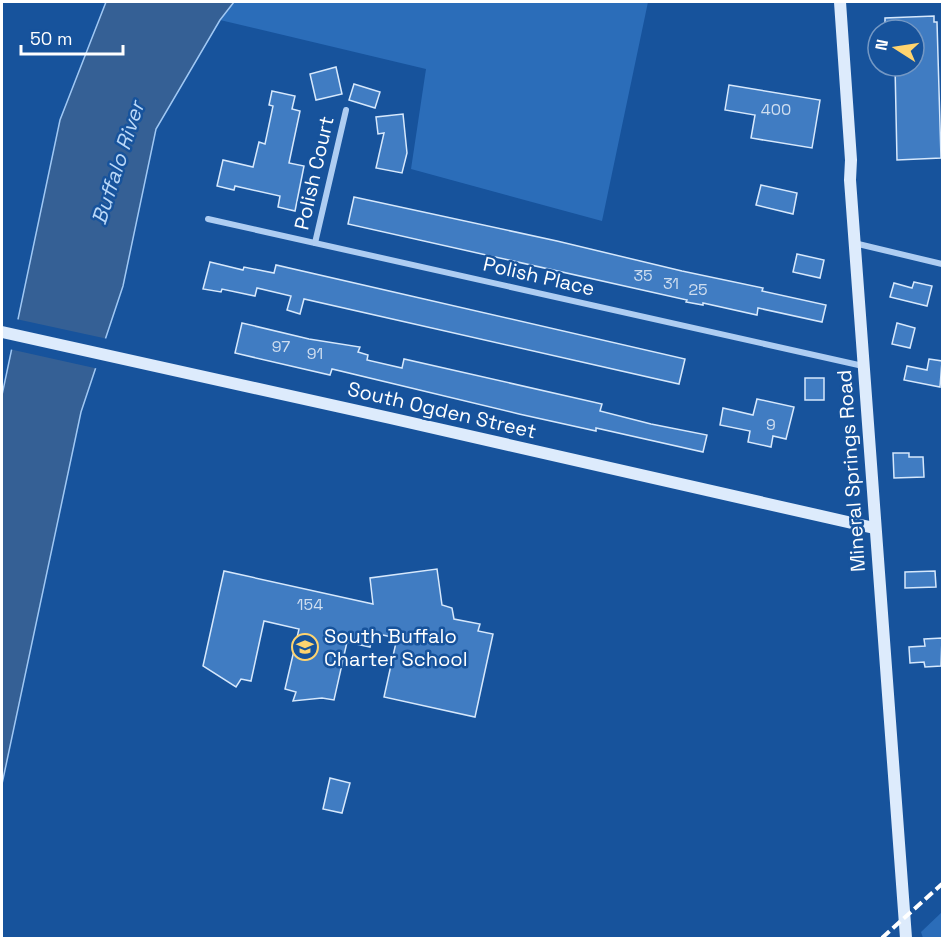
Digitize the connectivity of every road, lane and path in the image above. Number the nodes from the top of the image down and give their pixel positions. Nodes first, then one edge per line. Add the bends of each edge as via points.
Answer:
1 (840, 2) edge
2 (346, 110) dead end
3 (208, 219) dead end
4 (315, 243) junction
5 (854, 243) junction
6 (942, 264) edge
7 (7, 333) edge
8 (863, 366) junction
9 (874, 528) junction
10 (906, 939) edge

1 - 5 street, Mineral Springs Road
2 - 4 street, Polish Court
3 - 4 street, Polish Place
4 - 8 street, Polish Place
5 - 6 street
5 - 8 street, Mineral Springs Road
7 - 9 street, South Ogden Street
8 - 9 street, Mineral Springs Road
9 - 10 street, Mineral Springs Road

